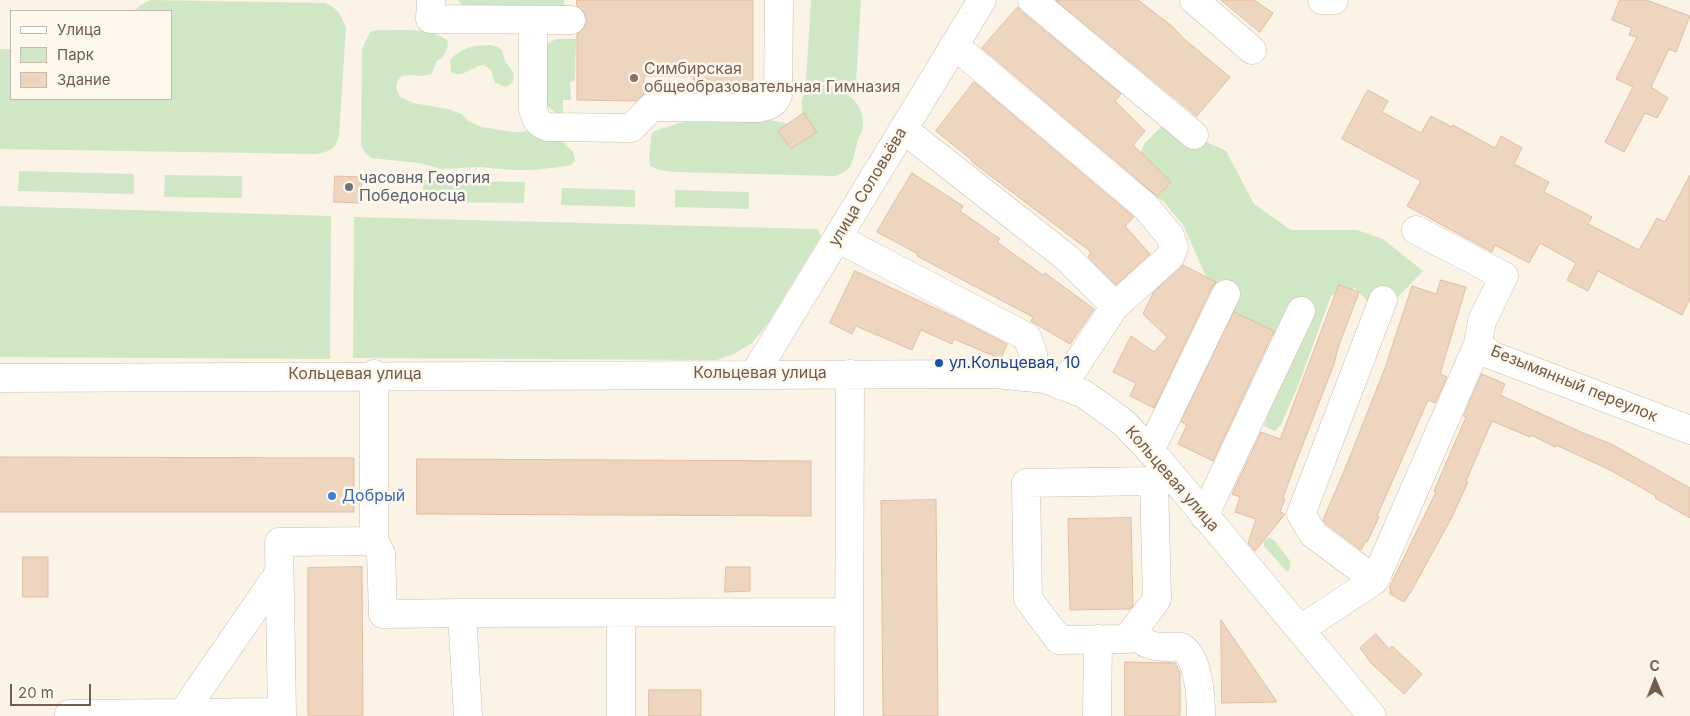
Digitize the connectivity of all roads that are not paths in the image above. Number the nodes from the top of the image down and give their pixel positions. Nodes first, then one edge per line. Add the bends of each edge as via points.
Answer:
1 (430, 0) edge
2 (779, 0) edge
3 (982, 0) edge
4 (1032, 0) edge
5 (1194, 0) edge
6 (533, 20) junction
7 (571, 20) dead end
8 (954, 45) junction
9 (1252, 50) dead end
10 (904, 129) junction
11 (1194, 136) dead end
12 (1416, 230) dead end
13 (837, 238) junction
14 (1226, 294) dead end
15 (1383, 300) dead end
16 (1115, 306) junction
17 (1301, 311) dead end
18 (1478, 344) junction
19 (754, 373) junction
20 (374, 374) junction
21 (850, 374) junction
22 (0, 378) edge
23 (1036, 378) junction
24 (1062, 386) junction
25 (1690, 430) edge
26 (1150, 451) junction
27 (1161, 476) junction
28 (1204, 516) junction
29 (374, 541) junction
30 (279, 573) junction
31 (1375, 580) junction
32 (849, 612) junction
33 (462, 613) junction
34 (621, 613) junction
35 (1301, 629) junction
36 (1132, 632) junction
37 (1098, 639) junction
38 (69, 714) dead end
39 (182, 714) junction
40 (282, 714) edge
41 (468, 716) edge
42 (621, 716) edge
43 (849, 716) edge
44 (1097, 716) edge
45 (1201, 716) edge
46 (1372, 716) edge

1 - 6 street via 430,19
2 - 6 street via 778,95 774,102 759,108 652,107 631,128 548,128 540,125 533,109
3 - 8 street, улица Соловьёва
4 - 11 street
5 - 9 street
6 - 7 street
8 - 10 street, улица Соловьёва
8 - 16 street via 1145,206 1170,236 1174,247 1170,257
10 - 13 street, улица Соловьёва
10 - 16 street via 1066,258
12 - 18 street, Безымянный переулок via 1504,276 1482,321
13 - 19 street, улица Соловьёва
13 - 23 street via 1027,337
14 - 26 street
15 - 31 street via 1301,514 1313,534
16 - 24 street
17 - 28 street
18 - 25 street, Безымянный переулок via 1491,355
18 - 31 street
19 - 20 street, Кольцевая улица
19 - 21 street, Кольцевая улица
20 - 22 street, Кольцевая улица
20 - 29 street
21 - 23 street, Кольцевая улица via 996,374
21 - 32 street
23 - 24 street, Кольцевая улица
24 - 26 street, Кольцевая улица via 1084,394 1124,423
26 - 27 street, Кольцевая улица
27 - 28 street, Кольцевая улица
27 - 36 street via 1157,599
27 - 37 street via 1026,483 1028,599 1059,640
28 - 35 street, Кольцевая улица
29 - 30 street via 280,542
29 - 33 street via 380,553 383,614
30 - 39 street
30 - 40 street
31 - 35 street
32 - 34 street
32 - 43 street
33 - 34 street
33 - 41 street
34 - 42 street
35 - 46 street, Кольцевая улица
36 - 37 street via 1127,638
36 - 45 street via 1152,647 1180,647 1186,651 1194,665 1201,696
37 - 44 street
38 - 39 street
39 - 40 street

